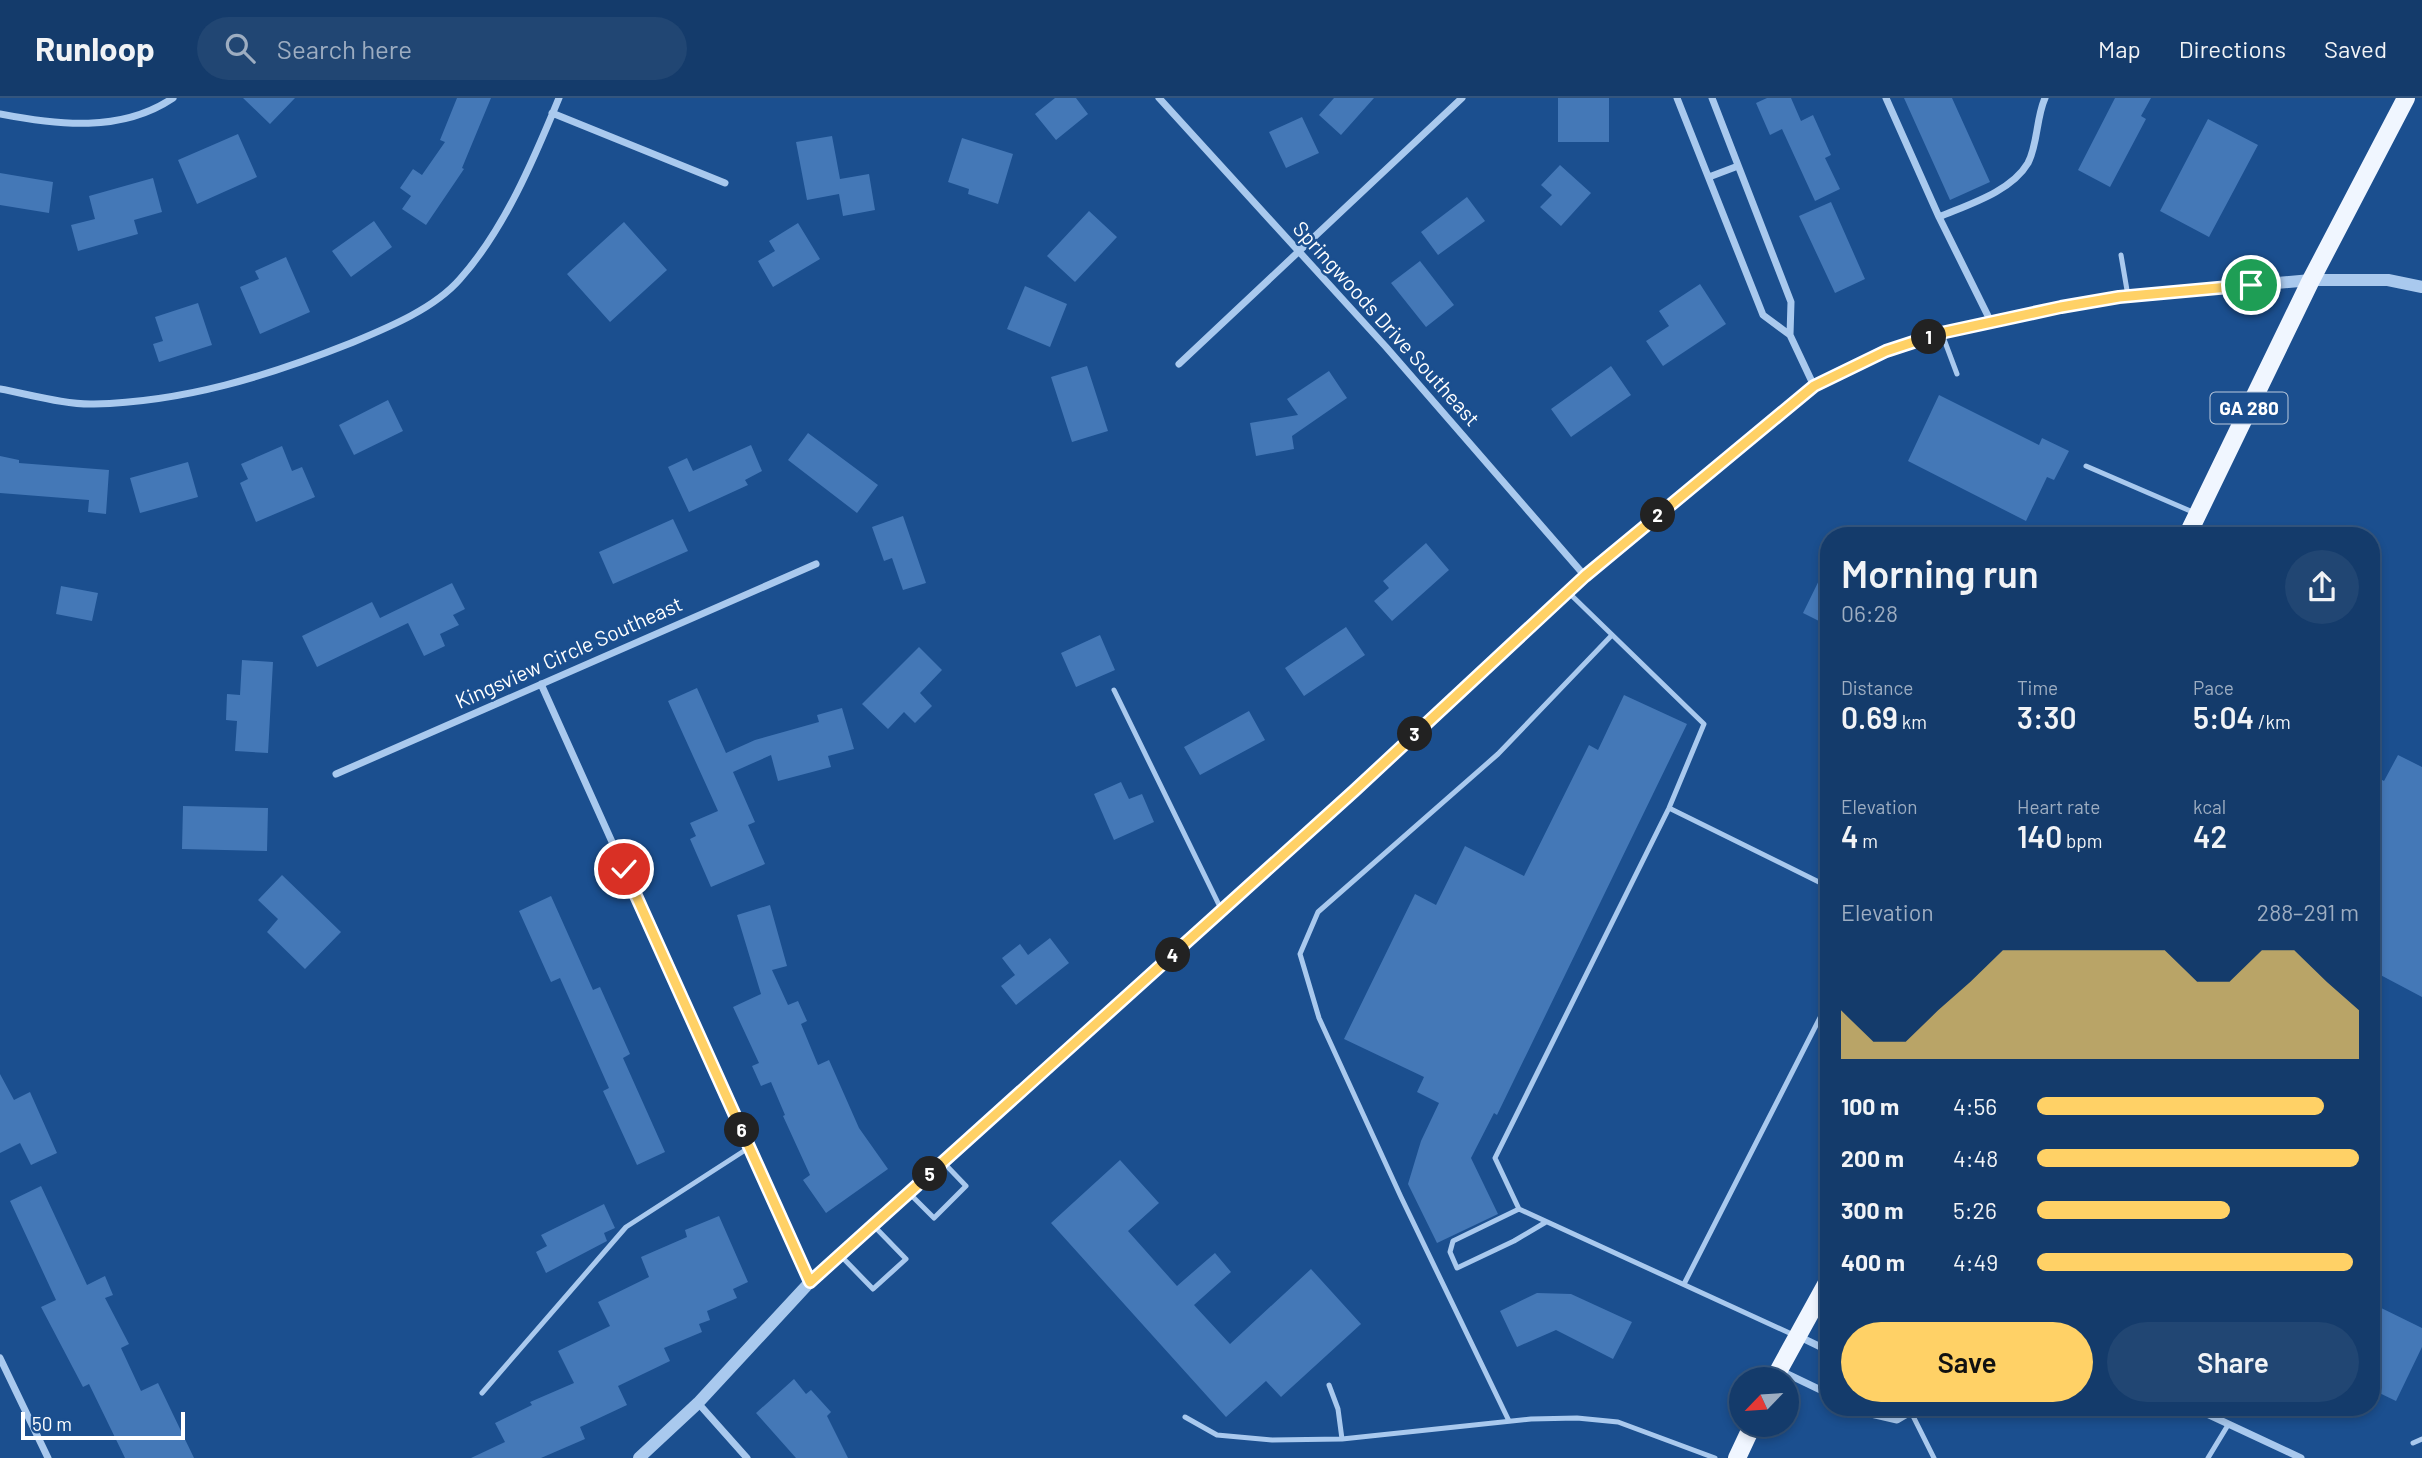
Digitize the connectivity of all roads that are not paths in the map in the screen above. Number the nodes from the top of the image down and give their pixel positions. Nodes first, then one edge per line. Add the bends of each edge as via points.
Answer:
1 (173, 98) edge
2 (559, 98) edge
3 (1159, 98) edge
4 (1462, 98) edge
5 (1677, 98) edge
6 (1712, 98) edge
7 (1886, 98) edge
8 (2045, 98) edge
9 (2406, 98) edge
10 (552, 113) junction
11 (0, 114) edge
12 (1738, 166) junction
13 (1709, 177) junction
14 (725, 183) dead end
15 (1939, 217) junction
16 (1298, 252) junction
17 (2121, 255) dead end
18 (2311, 280) junction
19 (2422, 287) edge
20 (2128, 296) junction
21 (1992, 322) junction
22 (1941, 333) junction
23 (1790, 335) junction
24 (1179, 364) dead end
25 (1957, 374) dead end
26 (1814, 386) junction
27 (0, 389) edge
28 (2086, 466) dead end
29 (2198, 514) junction
30 (2192, 527) edge
31 (816, 564) dead end
32 (1585, 576) junction
33 (1568, 592) junction
34 (1612, 635) junction
35 (541, 684) junction
36 (1114, 691) dead end
37 (336, 774) dead end
38 (1669, 808) junction
39 (1820, 883) edge
40 (1222, 911) junction
41 (1820, 1018) edge
42 (750, 1147) junction
43 (943, 1162) junction
44 (909, 1193) junction
45 (1519, 1209) junction
46 (1546, 1222) junction
47 (873, 1225) junction
48 (840, 1255) junction
49 (810, 1282) junction
50 (1684, 1284) junction
51 (1820, 1295) edge
52 (1796, 1336) junction
53 (1820, 1347) edge
54 (0, 1358) edge
55 (1780, 1367) edge
56 (1799, 1383) edge
57 (1329, 1385) dead end
58 (1820, 1391) edge
59 (482, 1393) dead end
60 (698, 1403) junction
61 (1876, 1416) edge
62 (1904, 1416) edge
63 (1918, 1416) edge
64 (2210, 1416) edge
65 (1185, 1417) dead end
66 (1509, 1421) junction
67 (2228, 1425) junction
68 (1747, 1437) edge
69 (1342, 1439) junction
70 (2422, 1439) edge
71 (2413, 1443) dead end
72 (48, 1458) edge
73 (639, 1458) edge
74 (747, 1458) edge
75 (1715, 1458) edge
76 (1737, 1458) edge
77 (1934, 1458) edge
78 (2208, 1458) edge
79 (2301, 1458) edge

1 - 11 street via 133,116 101,123 68,125
2 - 10 street
3 - 16 street, Springwoods Drive Southeast
4 - 16 street
5 - 13 street
6 - 12 street
7 - 15 street
8 - 15 street via 2028,162 2014,179
9 - 18 main road, GA 280
10 - 14 street
10 - 27 street via 497,231 459,281 403,322 224,387 166,399 91,405
12 - 13 street
12 - 23 street via 1791,302
13 - 23 street via 1763,315
15 - 21 street
16 - 24 street
16 - 32 street, Springwoods Drive Southeast via 1386,346
17 - 20 lane
18 - 19 street via 2388,280
18 - 20 street
18 - 29 main road, GA 280
20 - 21 street
21 - 22 street
22 - 25 lane
22 - 26 street via 1886,351
23 - 26 street
26 - 32 street
28 - 29 lane
29 - 30 main road, GA 280
31 - 35 street, Kingsview Circle Southeast
32 - 33 street
33 - 34 lane
33 - 40 street
34 - 38 lane via 1704,724
34 - 66 lane via 1498,754 1318,912 1300,954 1319,1018
35 - 37 street, Kingsview Circle Southeast
35 - 42 street
36 - 40 lane
38 - 39 lane
38 - 45 lane via 1495,1158
40 - 43 street
41 - 50 lane
42 - 49 street
42 - 59 lane via 626,1227
43 - 44 street
43 - 44 lane via 966,1186 933,1218
44 - 47 street
45 - 46 lane
45 - 46 lane via 1453,1241 1450,1252 1457,1268
46 - 50 lane
47 - 48 street
47 - 48 lane via 906,1259 873,1289
48 - 49 street
49 - 60 street
50 - 52 lane
51 - 52 main road
52 - 53 street
52 - 55 main road
54 - 72 street
56 - 58 street
57 - 69 lane
60 - 73 street
60 - 74 street
61 - 62 street via 1897,1420
63 - 77 lane
64 - 67 street
65 - 69 lane via 1217,1435
66 - 69 lane
66 - 75 lane via 1577,1418 1618,1422
67 - 78 lane
67 - 79 street
68 - 76 main road
70 - 71 lane

